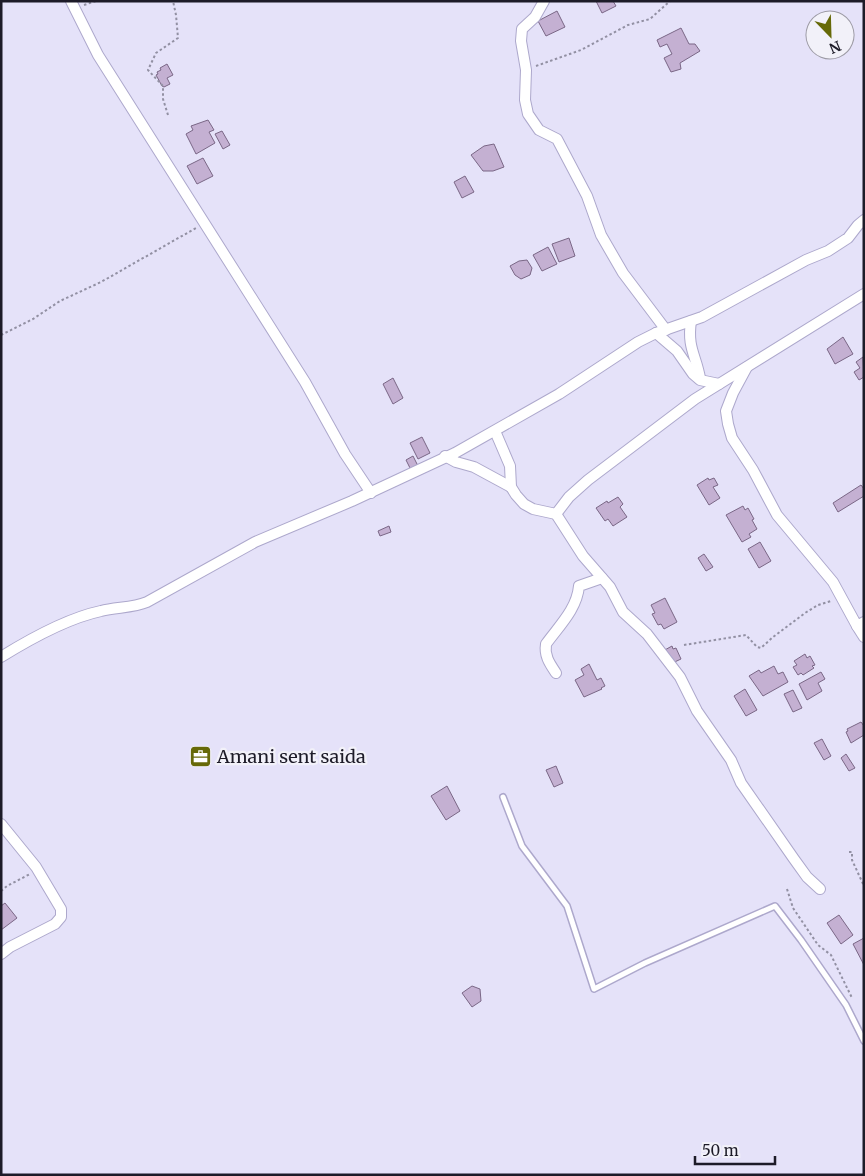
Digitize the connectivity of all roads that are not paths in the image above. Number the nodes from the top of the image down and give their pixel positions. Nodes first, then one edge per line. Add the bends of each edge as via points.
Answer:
1 (71, 1) edge
2 (544, 1) edge
3 (864, 220) edge
4 (864, 294) edge
5 (691, 321) junction
6 (660, 332) junction
7 (748, 366) junction
8 (700, 380) junction
9 (719, 384) junction
10 (495, 431) junction
11 (445, 456) junction
12 (511, 487) junction
13 (371, 492) junction
14 (556, 514) junction
15 (602, 578) junction
16 (860, 624) edge
17 (864, 638) edge
18 (1, 657) edge
19 (556, 673) dead end
20 (503, 797) dead end
21 (1, 824) edge
22 (820, 889) dead end
23 (1, 954) edge
24 (864, 1041) edge

1 - 13 street via 98,55
2 - 6 street via 535,17 522,29 528,114 539,130 557,139 587,196 601,234
3 - 5 street via 848,238 828,251
4 - 7 street
5 - 6 street
5 - 8 street via 690,344
6 - 8 street
6 - 10 street via 638,342
7 - 9 street
7 - 16 street via 726,411 732,438 777,515 832,582
8 - 9 street
9 - 14 street via 694,399 588,480
10 - 11 street
10 - 12 street via 510,466
11 - 12 street
11 - 13 street
12 - 14 street via 524,504
13 - 18 street via 255,542 147,602 91,614 25,642
14 - 15 street via 583,556
15 - 19 street via 579,586 572,609 546,644 546,656
15 - 22 street via 626,615 647,634 680,677 697,711 731,760 740,783 802,871
16 - 17 street
20 - 24 lane via 522,846 567,906 594,989 776,906 846,1005
21 - 23 street via 36,867 61,909 61,917 55,924

